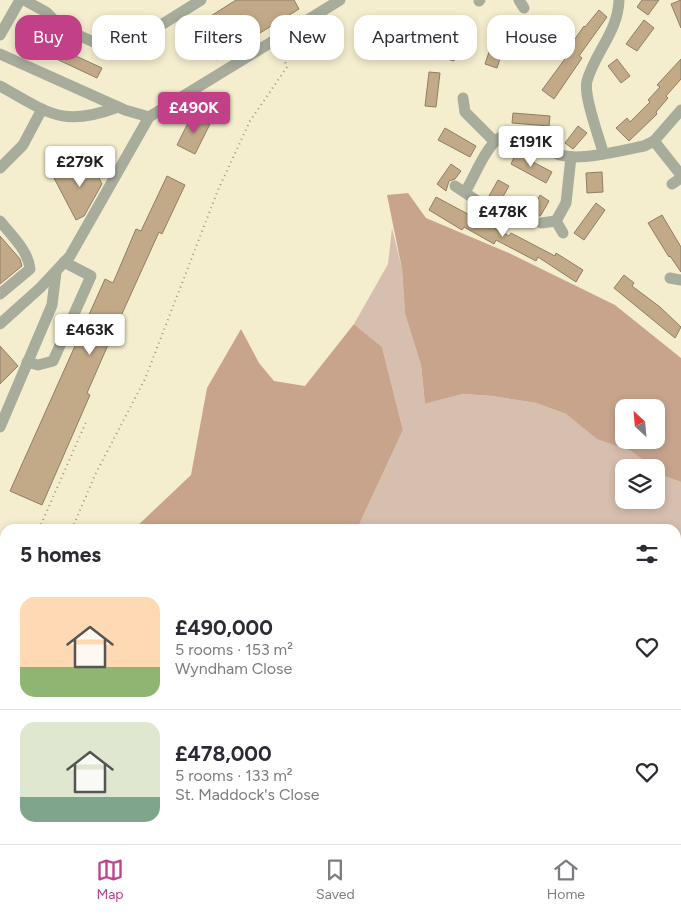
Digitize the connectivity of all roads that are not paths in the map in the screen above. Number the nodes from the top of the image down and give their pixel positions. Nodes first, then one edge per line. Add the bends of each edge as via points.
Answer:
1 (20, 0) edge
2 (24, 0) edge
3 (201, 0) edge
4 (340, 0) edge
5 (619, 0) edge
6 (0, 35) edge
7 (0, 54) edge
8 (0, 86) edge
9 (463, 98) dead end
10 (118, 107) junction
11 (42, 109) junction
12 (681, 110) edge
13 (149, 117) junction
14 (494, 141) junction
15 (654, 141) junction
16 (603, 152) junction
17 (571, 157) junction
18 (0, 168) edge
19 (678, 179) edge
20 (476, 200) dead end
21 (0, 221) edge
22 (556, 221) junction
23 (541, 223) dead end
24 (564, 233) dead end
25 (64, 262) junction
26 (56, 272) junction
27 (0, 294) edge
28 (0, 324) edge
29 (27, 362) junction
30 (0, 427) edge

1 - 6 street
2 - 3 street via 46,12 62,28 114,51
4 - 13 street
5 - 16 street via 619,16 586,82
7 - 10 street
8 - 11 street
9 - 14 street via 465,112
10 - 11 street via 93,116 63,118
10 - 13 street
11 - 18 street via 23,145
12 - 15 street
13 - 25 street
14 - 17 street via 503,136 526,134 562,156
14 - 20 street via 487,149 482,164 460,189
15 - 16 street via 644,146
15 - 19 street
16 - 17 street
17 - 22 street via 566,203
21 - 27 street via 23,249 30,268
22 - 23 street
22 - 24 street
25 - 26 street
25 - 29 street via 90,276 53,361 38,365
26 - 28 street
26 - 29 street via 52,306
29 - 30 street

